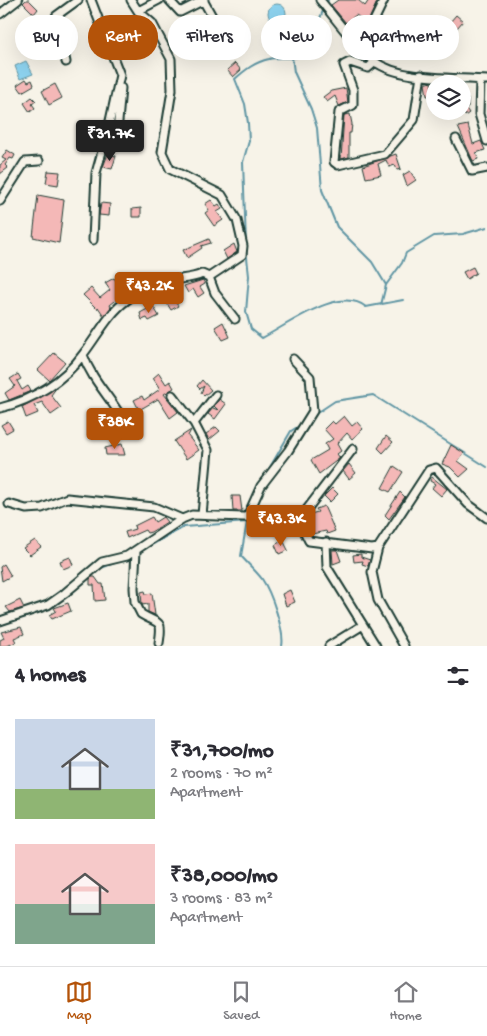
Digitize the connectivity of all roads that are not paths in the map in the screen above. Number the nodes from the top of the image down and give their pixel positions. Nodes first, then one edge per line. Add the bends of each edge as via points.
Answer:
1 (18, 0) edge
2 (78, 0) edge
3 (91, 0) edge
4 (131, 0) edge
5 (159, 0) edge
6 (169, 0) edge
7 (203, 0) edge
8 (320, 0) edge
9 (384, 0) edge
10 (138, 11) junction
11 (0, 14) edge
12 (212, 15) edge
13 (377, 15) edge
14 (342, 26) edge
15 (66, 62) dead end
16 (375, 62) joint
17 (120, 75) junction
18 (421, 76) junction
19 (484, 80) edge
20 (456, 139) dead end
21 (487, 141) edge
22 (116, 144) dead end
23 (39, 162) dead end
24 (487, 168) edge
25 (0, 201) edge
26 (94, 240) dead end
27 (209, 277) junction
28 (235, 319) dead end
29 (84, 355) junction
30 (293, 359) dead end
31 (172, 395) dead end
32 (216, 395) dead end
33 (0, 408) edge
34 (194, 423) junction
35 (125, 424) dead end
36 (353, 449) dead end
37 (9, 504) dead end
38 (202, 515) junction
39 (247, 517) junction
40 (182, 518) junction
41 (487, 518) edge
42 (298, 521) junction
43 (326, 542) junction
44 (378, 548) junction
45 (136, 551) junction
46 (0, 621) edge
47 (363, 625) junction
48 (159, 642) dead end
49 (329, 646) edge
50 (376, 646) edge
51 (404, 646) edge

1 - 11 street
2 - 15 street via 56,16
3 - 17 street
4 - 10 street
5 - 10 street
6 - 7 street via 180,12
7 - 12 street
8 - 14 street
9 - 13 street
10 - 27 street via 152,24 171,58 172,90 162,152 170,169 222,195 241,232 242,254
16 - 18 street
16 - 18 street via 368,68 350,62 344,65 353,105 339,112 334,162 338,165 386,154 414,120
17 - 22 street via 121,111
17 - 26 street via 96,174
18 - 19 street
19 - 21 street via 479,114
20 - 24 street via 472,171
23 - 25 street via 25,162
27 - 28 street
27 - 29 street via 202,274 160,282 127,300 104,323
29 - 33 street via 39,395
29 - 35 street via 95,380
30 - 39 street via 310,378 313,411 262,486
31 - 34 street
32 - 34 street
34 - 38 street via 209,457
36 - 42 street
37 - 40 street via 26,509 42,508 66,498 154,507
38 - 39 street
38 - 40 street
39 - 42 street
40 - 45 street
41 - 44 street via 468,504 442,473 432,468
42 - 43 street via 309,541
43 - 44 street via 372,550
43 - 47 street via 327,567
44 - 51 street via 372,572 378,600
45 - 46 street via 102,562 48,605
45 - 48 street via 135,602 141,614 160,623
47 - 49 street
47 - 50 street

